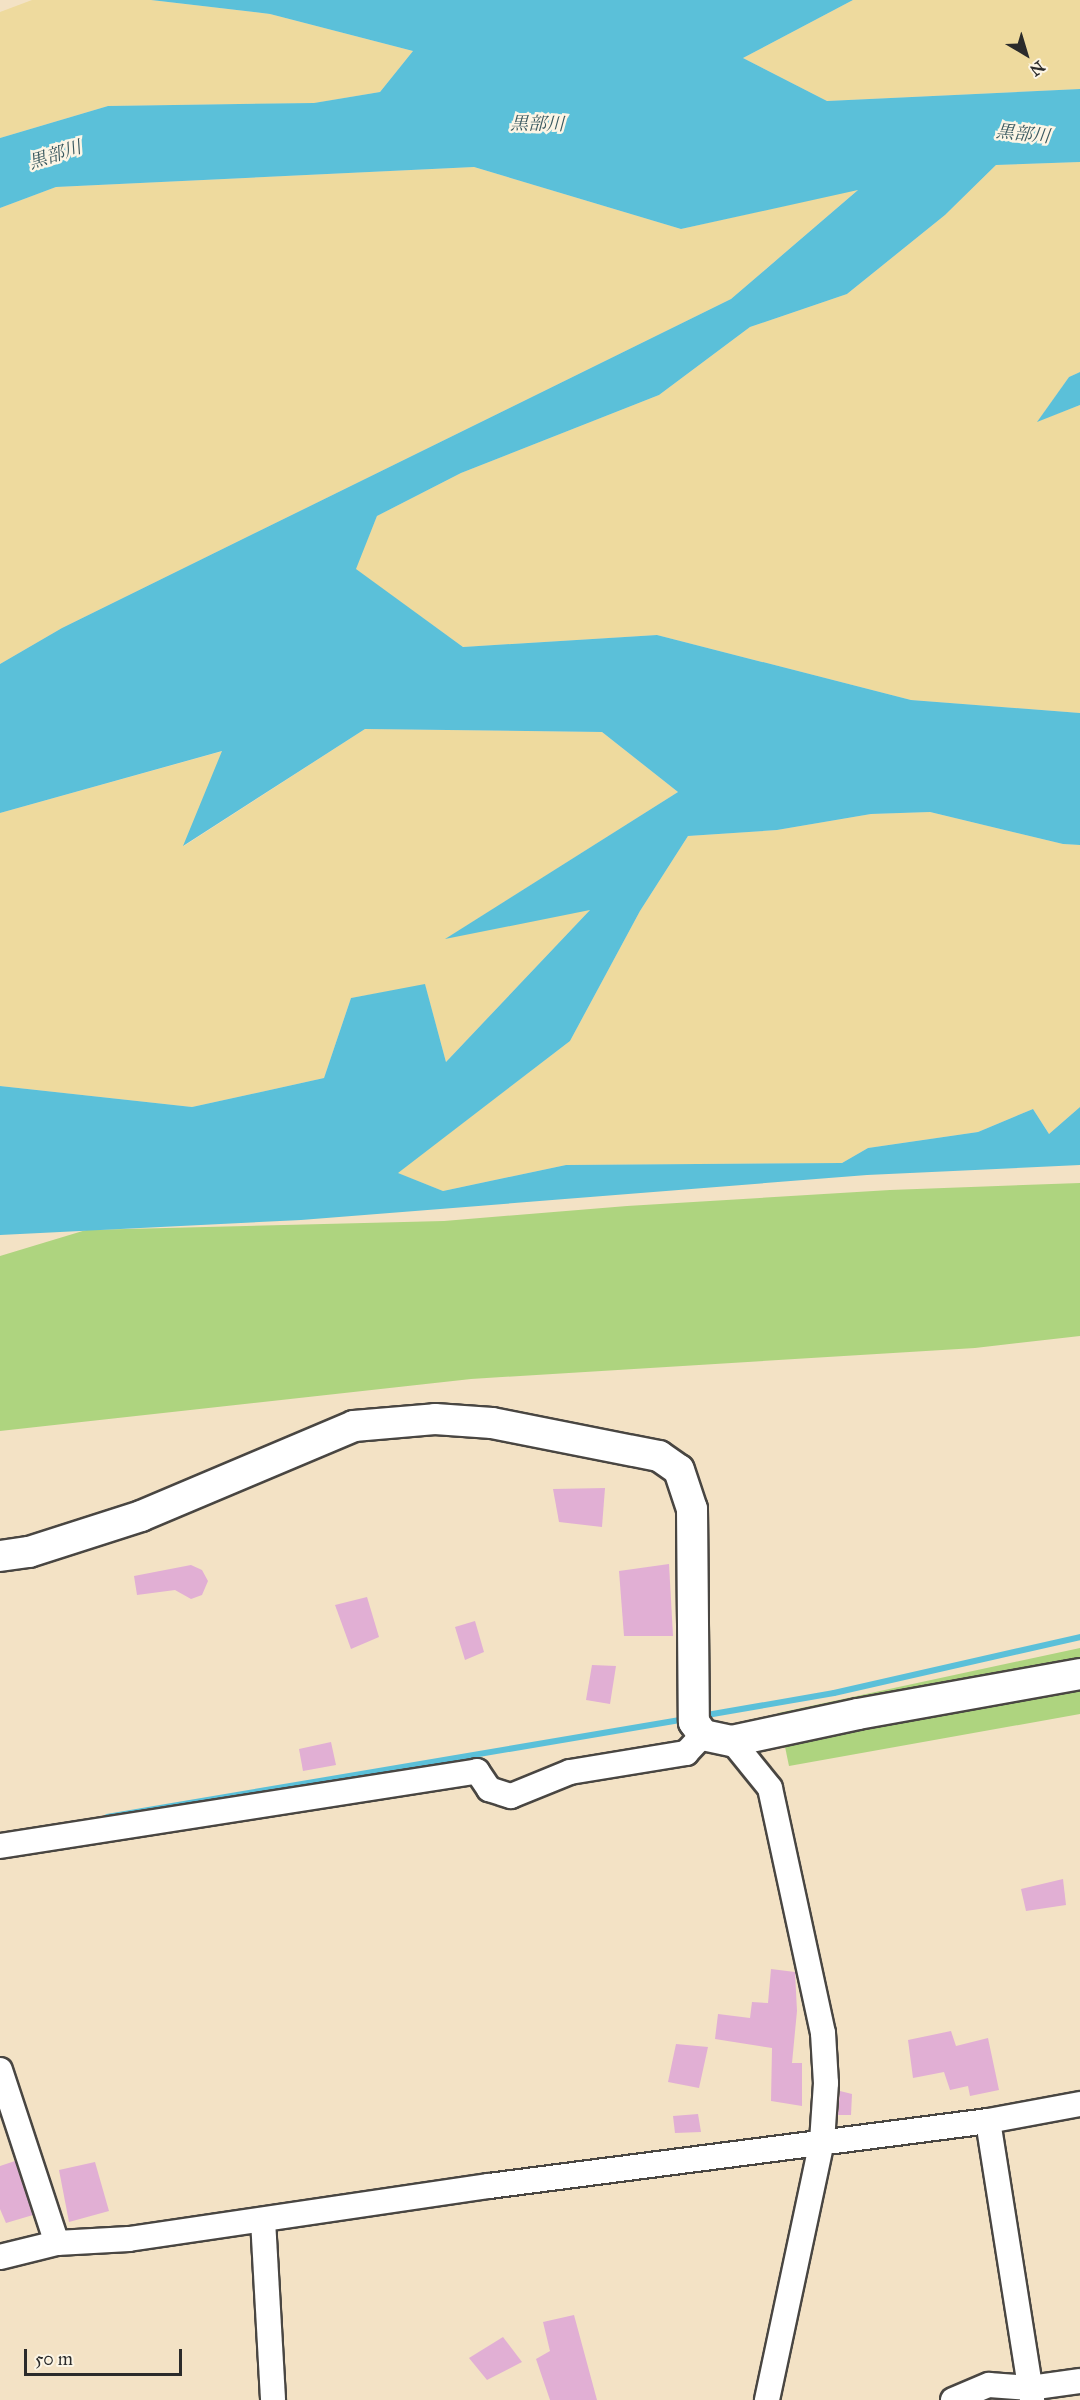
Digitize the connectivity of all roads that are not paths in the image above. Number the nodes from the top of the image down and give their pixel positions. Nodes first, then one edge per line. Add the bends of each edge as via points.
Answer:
1 (0, 1556) edge
2 (1080, 1674) edge
3 (717, 1738) junction
4 (0, 1846) edge
5 (0, 2070) edge
6 (1080, 2104) edge
7 (988, 2121) junction
8 (822, 2141) junction
9 (263, 2220) junction
10 (57, 2243) junction
11 (0, 2257) edge
12 (1080, 2381) edge
13 (1031, 2394) edge
14 (273, 2400) edge
15 (767, 2400) edge
16 (953, 2400) edge

1 - 3 street via 29,1552 141,1516 354,1426 435,1419 492,1423 659,1456 679,1470 693,1509 694,1722
2 - 3 street
3 - 4 street via 686,1753 570,1772 512,1796 489,1789 477,1771
3 - 8 street via 770,1788 773,1799 824,2033
5 - 10 street
6 - 7 street
7 - 8 street
7 - 13 street
8 - 9 street
8 - 15 street
9 - 10 street via 129,2239
9 - 14 street
10 - 11 street
12 - 13 street
13 - 16 street via 989,2385

